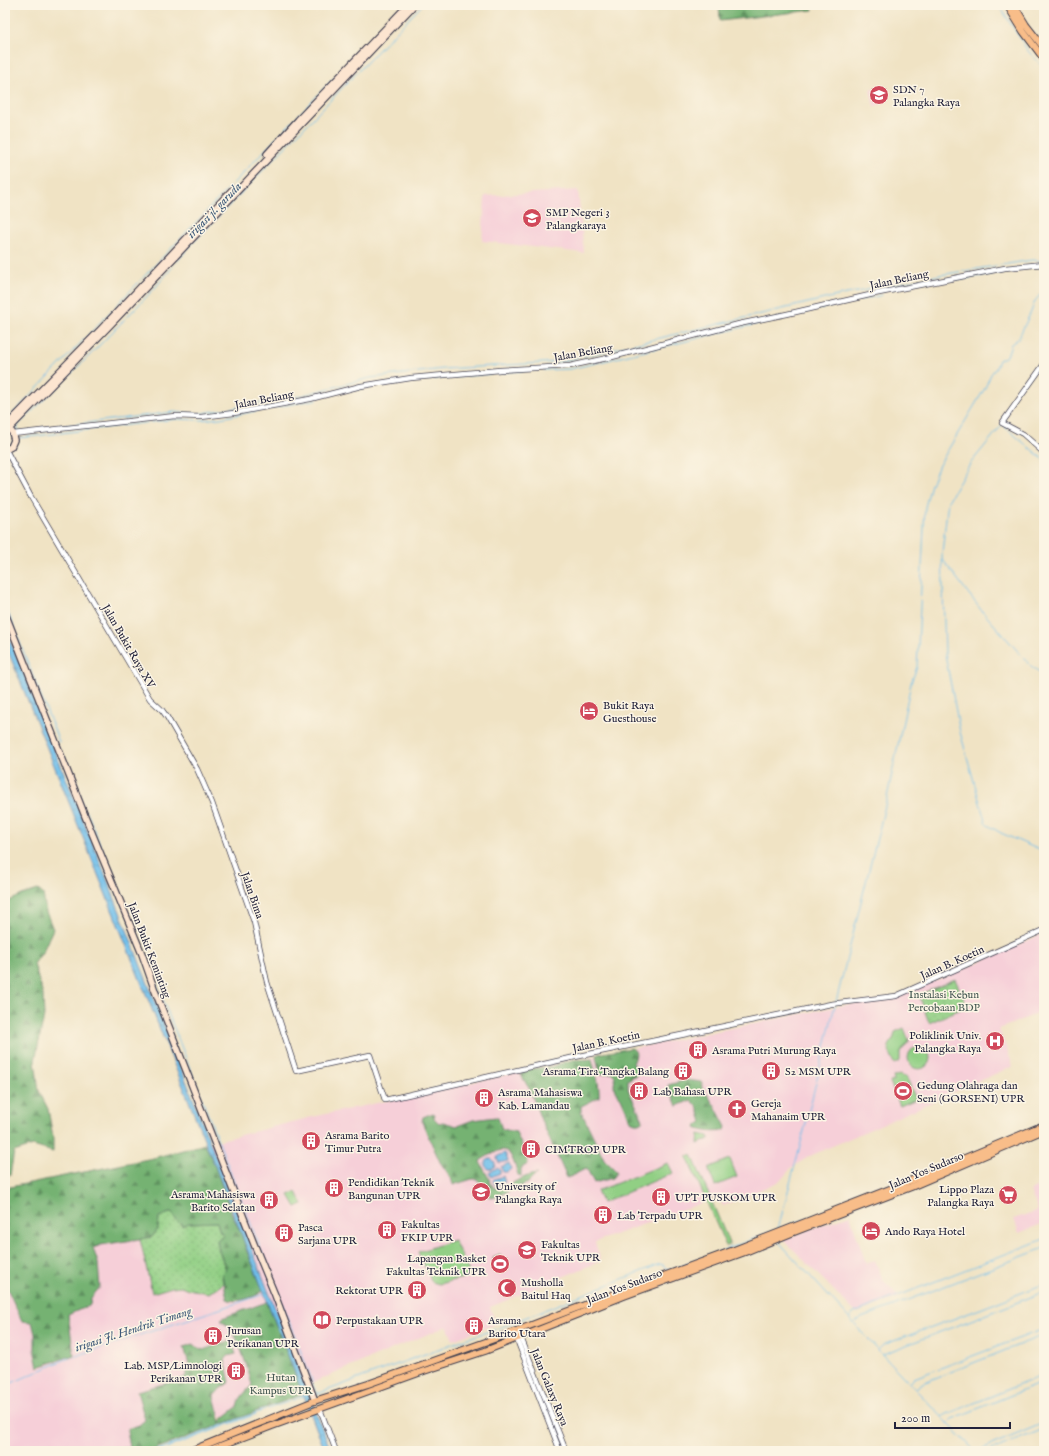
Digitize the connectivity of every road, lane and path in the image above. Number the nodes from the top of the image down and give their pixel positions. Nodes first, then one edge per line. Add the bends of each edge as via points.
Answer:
1 (408, 5) edge
2 (414, 5) edge
3 (1007, 5) edge
4 (1014, 5) edge
5 (400, 17) junction
6 (1044, 48) edge
7 (1044, 59) edge
8 (1044, 264) edge
9 (1044, 364) edge
10 (8, 430) edge
11 (5, 450) edge
12 (1044, 453) edge
13 (5, 613) edge
14 (229, 854) joint
15 (1044, 930) edge
16 (385, 1100) joint
17 (1044, 1125) edge
18 (1044, 1130) edge
19 (918, 1181) junction
20 (517, 1334) junction
21 (369, 1387) junction
22 (314, 1400) junction
23 (544, 1404) junction
24 (318, 1409) junction
25 (257, 1424) junction
26 (260, 1431) junction
27 (190, 1451) edge
28 (207, 1451) edge
29 (336, 1451) edge
30 (560, 1451) edge
31 (566, 1451) edge

1 - 5 main road
2 - 5 main road
3 - 7 main road via 1031,44
4 - 6 main road via 1026,26
5 - 10 main road
8 - 10 street, Jalan Beliang via 1005,268 874,294 570,366 411,378 361,386 234,414 175,416 97,425
9 - 12 street via 1002,423 1022,434
10 - 11 main road via 14,438 13,444
11 - 14 street, Jalan Bukit Raya XV via 138,680 150,699 164,714 197,769 212,803
13 - 22 main road, Jalan Bukit Keminting via 142,954
14 - 16 street, Jalan Bima via 254,922 267,982 296,1071 370,1055
15 - 16 street, Jalan B. Koetin via 896,996 831,1004 575,1057
17 - 19 main road, Jalan Yos Sudarso
18 - 19 main road, Jalan Yos Sudarso
19 - 20 main road, Jalan Yos Sudarso via 794,1232 774,1237
20 - 21 main road, Jalan Yos Sudarso via 485,1350
20 - 23 street, Jalan Galaxy Raya
21 - 22 main road, Jalan Yos Sudarso
21 - 24 main road, Jalan Yos Sudarso
22 - 25 main road, Jalan Yos Sudarso
23 - 30 street, Jalan Galaxy Raya
23 - 31 street, Jalan Galaxy Raya
24 - 26 main road, Jalan Yos Sudarso
24 - 29 street
25 - 26 main road
25 - 27 main road
26 - 28 main road, Jalan Yos Sudarso

